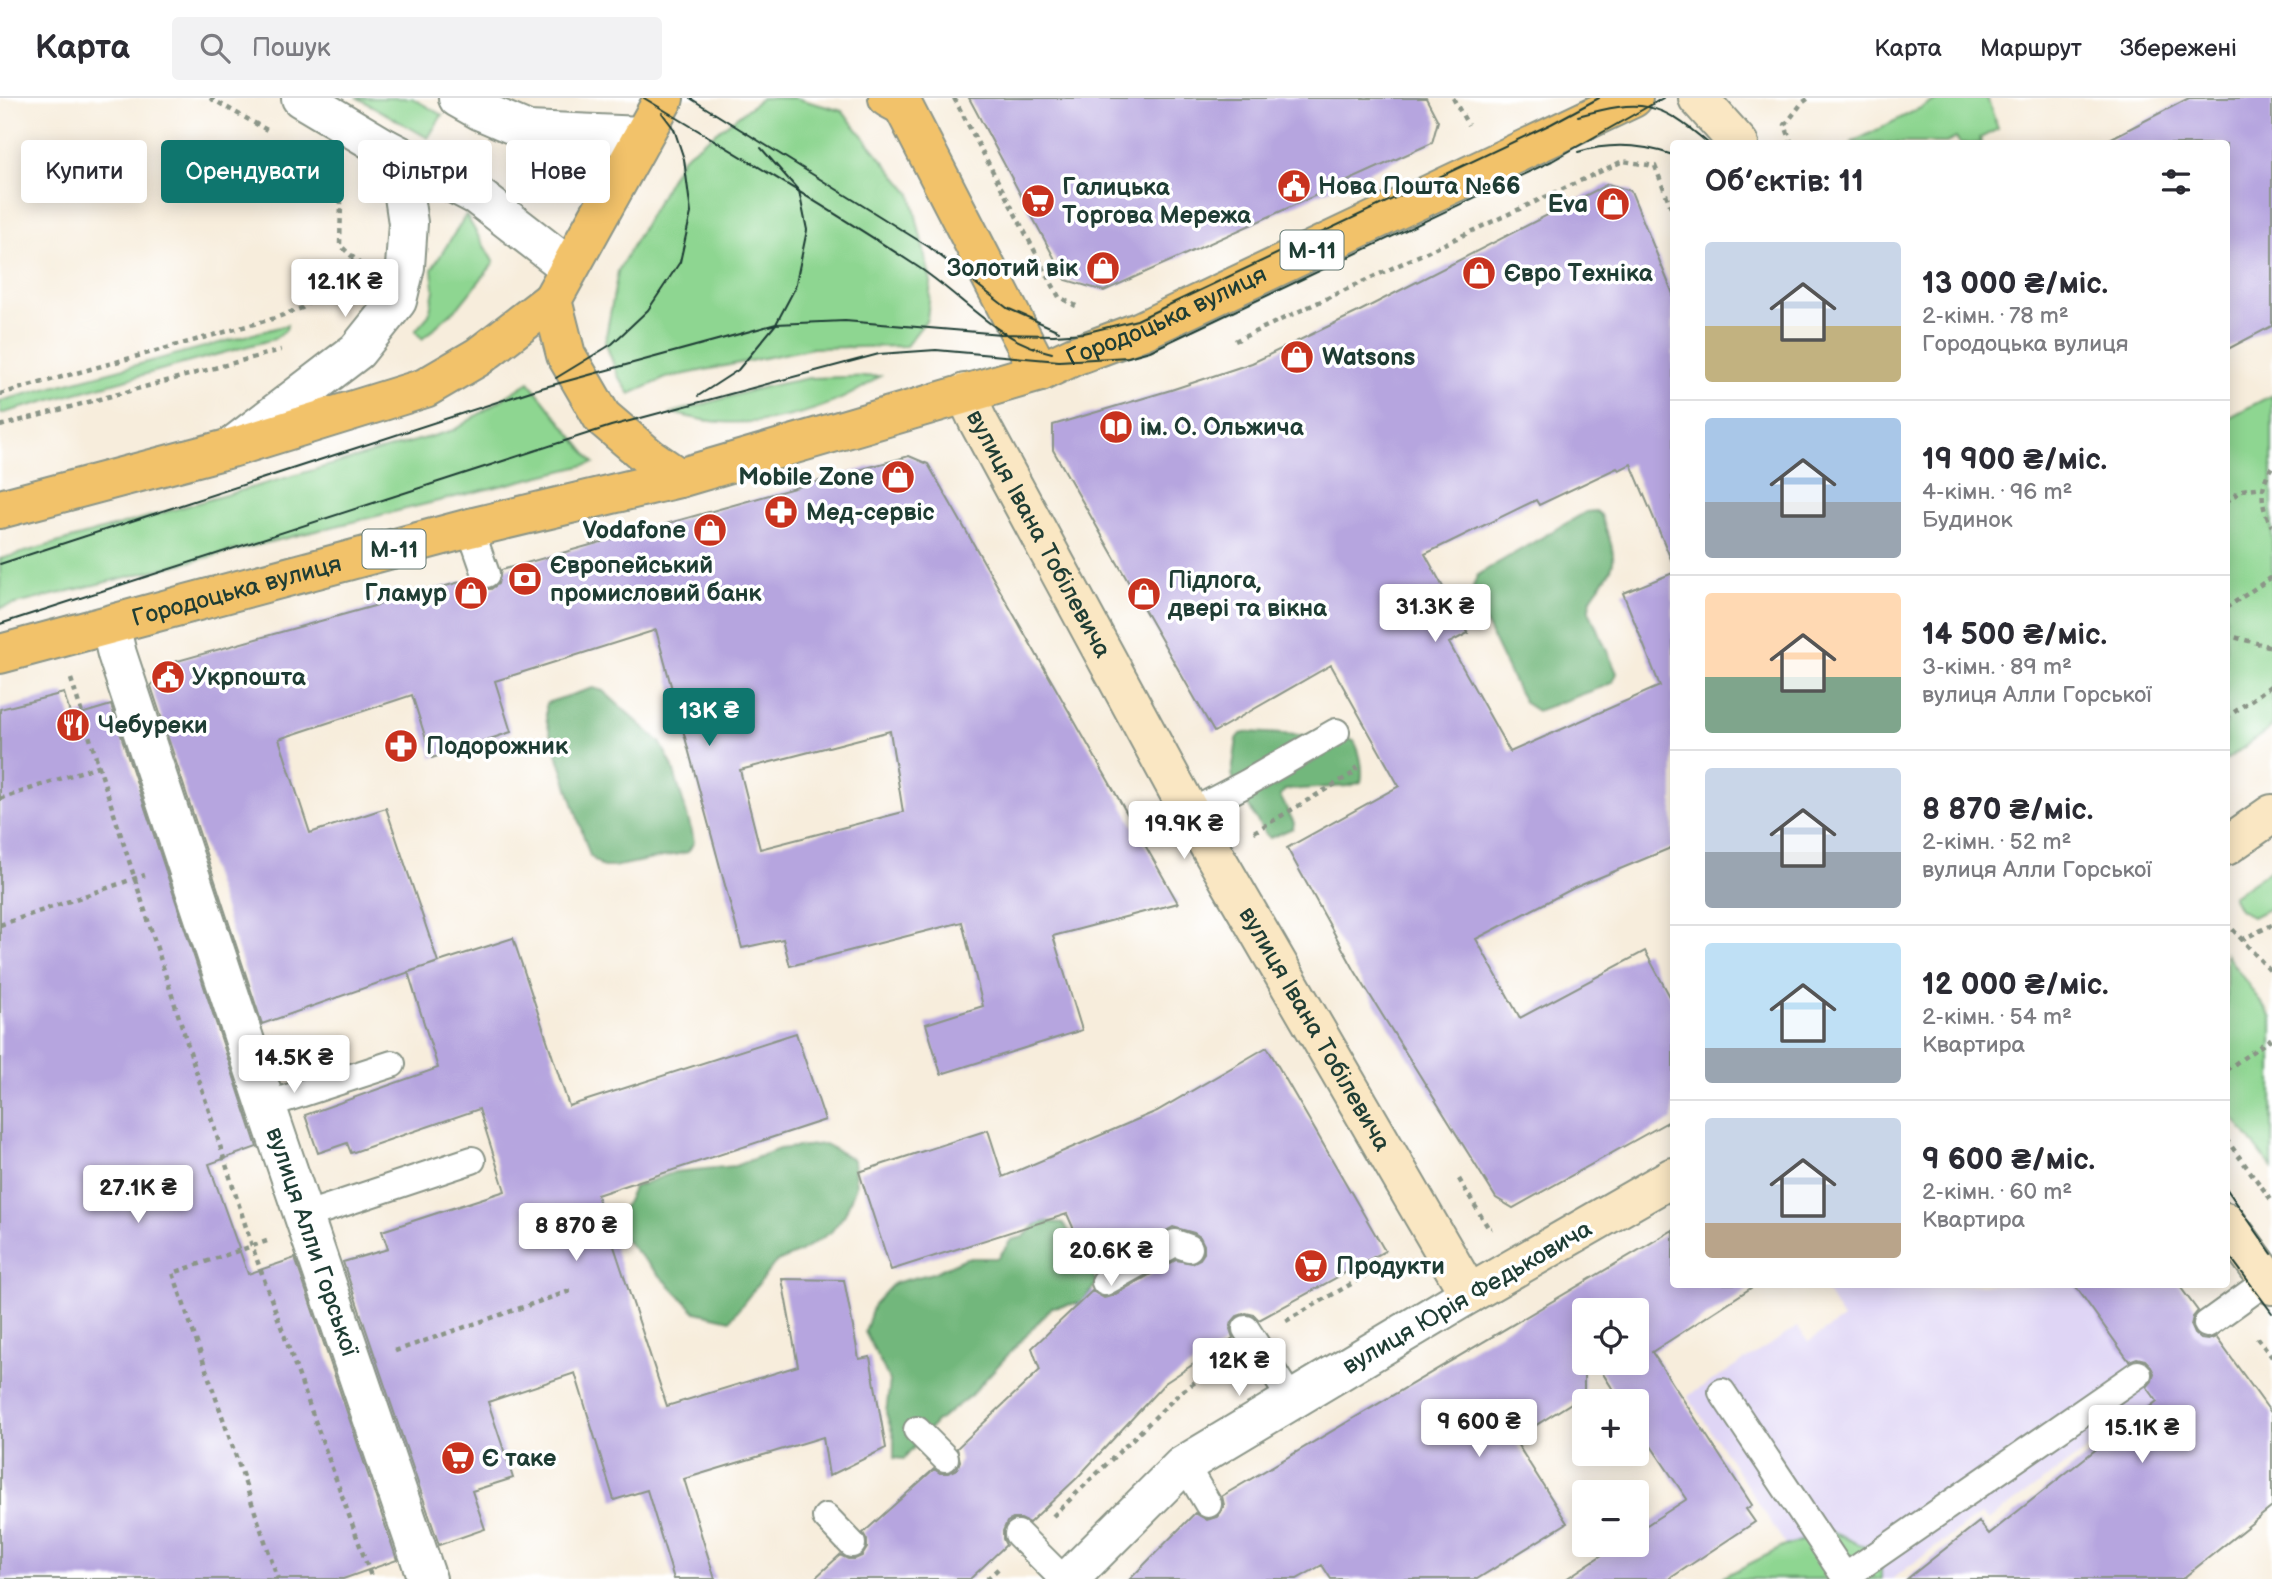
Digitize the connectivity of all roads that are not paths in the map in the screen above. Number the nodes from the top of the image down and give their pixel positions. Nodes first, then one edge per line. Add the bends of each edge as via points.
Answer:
1 (301, 98) edge
2 (458, 98) edge
3 (664, 98) edge
4 (1633, 98) edge
5 (1698, 98) edge
6 (896, 101) edge
7 (642, 136) junction
8 (372, 140) edge
9 (1735, 140) edge
10 (405, 203) edge
11 (484, 203) edge
12 (561, 283) junction
13 (1040, 372) junction
14 (965, 393) junction
15 (231, 448) junction
16 (678, 478) junction
17 (0, 509) edge
18 (470, 528) junction
19 (486, 574) dead end
20 (110, 625) junction
21 (0, 654) edge
22 (1336, 732) dead end
23 (1190, 813) junction
24 (2272, 814) edge
25 (2230, 843) edge
26 (392, 1064) dead end
27 (266, 1105) junction
28 (471, 1160) dead end
29 (1670, 1179) edge
30 (306, 1222) junction
31 (2230, 1228) edge
32 (1189, 1248) dead end
33 (1105, 1282) dead end
34 (2270, 1283) edge
35 (1469, 1294) junction
36 (2207, 1324) dead end
37 (1250, 1334) road end
38 (2138, 1374) dead end
39 (1722, 1392) dead end
40 (1292, 1401) junction
41 (917, 1430) dead end
42 (945, 1458) dead end
43 (1185, 1465) junction
44 (1208, 1504) dead end
45 (826, 1517) dead end
46 (1022, 1538) road end
47 (852, 1544) dead end
48 (427, 1579) edge
49 (1063, 1579) edge
50 (1069, 1579) edge

1 - 8 street
2 - 7 street via 528,131
3 - 7 main road
4 - 13 main road, Городоцька вулиця / М-11 via 1141,331
5 - 9 lane
6 - 13 main road
7 - 12 main road
10 - 15 street via 405,267 397,301 357,351
11 - 12 street
12 - 15 main road via 478,357 425,388
12 - 16 main road via 566,355 601,417
13 - 14 main road, М-11
14 - 16 main road, М-11
14 - 23 main road, вулиця Івана Тобілевича
15 - 17 main road
16 - 18 main road, Городоцька вулиця / М-11
18 - 19 lane
18 - 20 main road, Городоцька вулиця / М-11
20 - 21 main road, Городоцька вулиця / М-11
20 - 27 street, вулиця Алли Горської
22 - 23 lane
23 - 35 main road, вулиця Івана Тобілевича
24 - 25 main road
26 - 27 lane
27 - 30 street, вулиця Алли Горської
28 - 30 lane
29 - 35 main road, вулиця Юрія Федьковича
30 - 48 street, вулиця Алли Горської
31 - 34 main road
32 - 33 lane via 1175,1243
34 - 36 lane
35 - 40 street, вулиця Юрія Федьковича
37 - 40 lane
38 - 39 lane via 1845,1577
40 - 43 street, вулиця Юрія Федьковича
41 - 42 lane
43 - 44 lane
43 - 50 street, вулиця Юрія Федьковича
45 - 47 lane
46 - 49 lane

